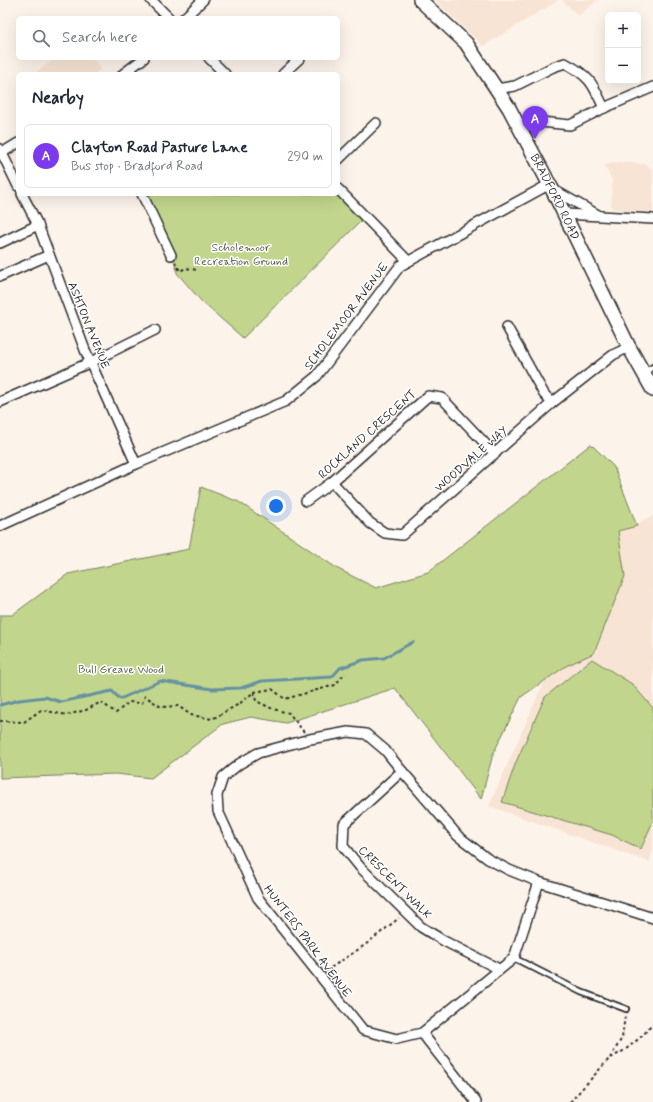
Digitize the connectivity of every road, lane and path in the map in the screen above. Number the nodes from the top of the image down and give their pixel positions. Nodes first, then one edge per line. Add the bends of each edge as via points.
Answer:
1 (151, 0) edge
2 (203, 0) edge
3 (420, 0) edge
4 (167, 16) edge
5 (186, 16) edge
6 (141, 60) edge
7 (211, 60) edge
8 (298, 60) edge
9 (126, 72) edge
10 (223, 72) edge
11 (284, 72) edge
12 (496, 89) junction
13 (651, 90) edge
14 (604, 108) junction
15 (376, 123) dead end
16 (519, 127) junction
17 (16, 144) edge
18 (0, 152) edge
19 (340, 158) edge
20 (16, 182) edge
21 (551, 186) junction
22 (340, 191) edge
23 (23, 196) edge
24 (143, 196) edge
25 (565, 214) junction
26 (601, 216) junction
27 (653, 219) edge
28 (38, 225) junction
29 (0, 243) edge
30 (49, 255) junction
31 (171, 255) joint
32 (408, 261) junction
33 (198, 270) dead end
34 (1, 276) dead end
35 (507, 327) dead end
36 (155, 330) dead end
37 (629, 347) junction
38 (91, 362) junction
39 (648, 370) edge
40 (653, 390) edge
41 (0, 402) edge
42 (552, 403) junction
43 (495, 454) junction
44 (136, 464) junction
45 (332, 482) junction
46 (306, 501) dead end
47 (0, 526) edge
48 (345, 673) dead end
49 (254, 692) junction
50 (0, 721) edge
51 (310, 739) junction
52 (402, 772) junction
53 (539, 882) junction
54 (407, 912) junction
55 (653, 918) edge
56 (514, 958) junction
57 (499, 969) junction
58 (319, 976) junction
59 (626, 1009) joint
60 (653, 1024) edge
61 (422, 1033) junction
62 (609, 1059) junction
63 (476, 1102) edge
64 (570, 1102) edge

1 - 4 street
2 - 5 street
3 - 12 street, BRADFORD ROAD via 466,43
6 - 9 street
7 - 10 street
8 - 11 street
12 - 14 street via 515,86 565,63 583,73 597,91
12 - 16 street, BRADFORD ROAD
13 - 14 street
14 - 16 street via 570,125 528,122
15 - 19 street
16 - 21 street, BRADFORD ROAD
17 - 18 street
18 - 20 street
21 - 25 street, BRADFORD ROAD
21 - 26 street
21 - 32 street, SCHOLEMOOR AVENUE
22 - 32 street
23 - 28 street, ASHTON AVENUE
24 - 31 street
25 - 26 street
25 - 37 street, BRADFORD ROAD
26 - 27 street
28 - 29 street
28 - 30 street, ASHTON AVENUE
30 - 34 street
30 - 38 street, ASHTON AVENUE
31 - 33 path via 180,271 186,268
32 - 44 street, SCHOLEMOOR AVENUE via 400,266 318,376 286,401
35 - 42 street via 544,394
36 - 38 street
37 - 39 street, BRADFORD ROAD
37 - 42 street, WOODVALE WAY via 613,355
38 - 41 street
38 - 44 street, ASHTON AVENUE
39 - 40 street, BRADFORD ROAD
42 - 43 street, WOODVALE WAY
43 - 45 street, WOODVALE WAY via 402,535 385,533 370,523
43 - 45 street, ROCKLAND CRESCENT via 442,398 428,396
44 - 47 street, SCHOLEMOOR AVENUE
45 - 46 street, ROCKLAND CRESCENT
48 - 49 path via 335,685 285,699 272,689
49 - 50 path via 212,719 191,715 178,706 161,707 145,696 142,703 129,702 116,713 101,702 86,710 67,715 41,710 24,722
49 - 51 path via 256,701 289,713
51 - 52 street, HUNTERS PARK AVENUE via 348,732 366,734 385,750
51 - 58 street, HUNTERS PARK AVENUE via 258,753 239,764 223,777 217,795 218,811 258,898
52 - 53 street, HUNTERS PARK AVENUE via 458,836 488,859
52 - 54 street, CRESCENT WALK via 344,824 343,846 360,868
53 - 55 street, HUNTERS PARK AVENUE
53 - 56 street
54 - 57 street, CRESCENT WALK via 421,927 438,938
54 - 58 path
56 - 57 street, HUNTERS PARK AVENUE
56 - 59 lane via 581,992
57 - 61 street, HUNTERS PARK AVENUE
58 - 61 street, HUNTERS PARK AVENUE via 363,1030 396,1039
59 - 62 path via 622,1038
60 - 62 path via 625,1050
61 - 63 street
62 - 64 path

